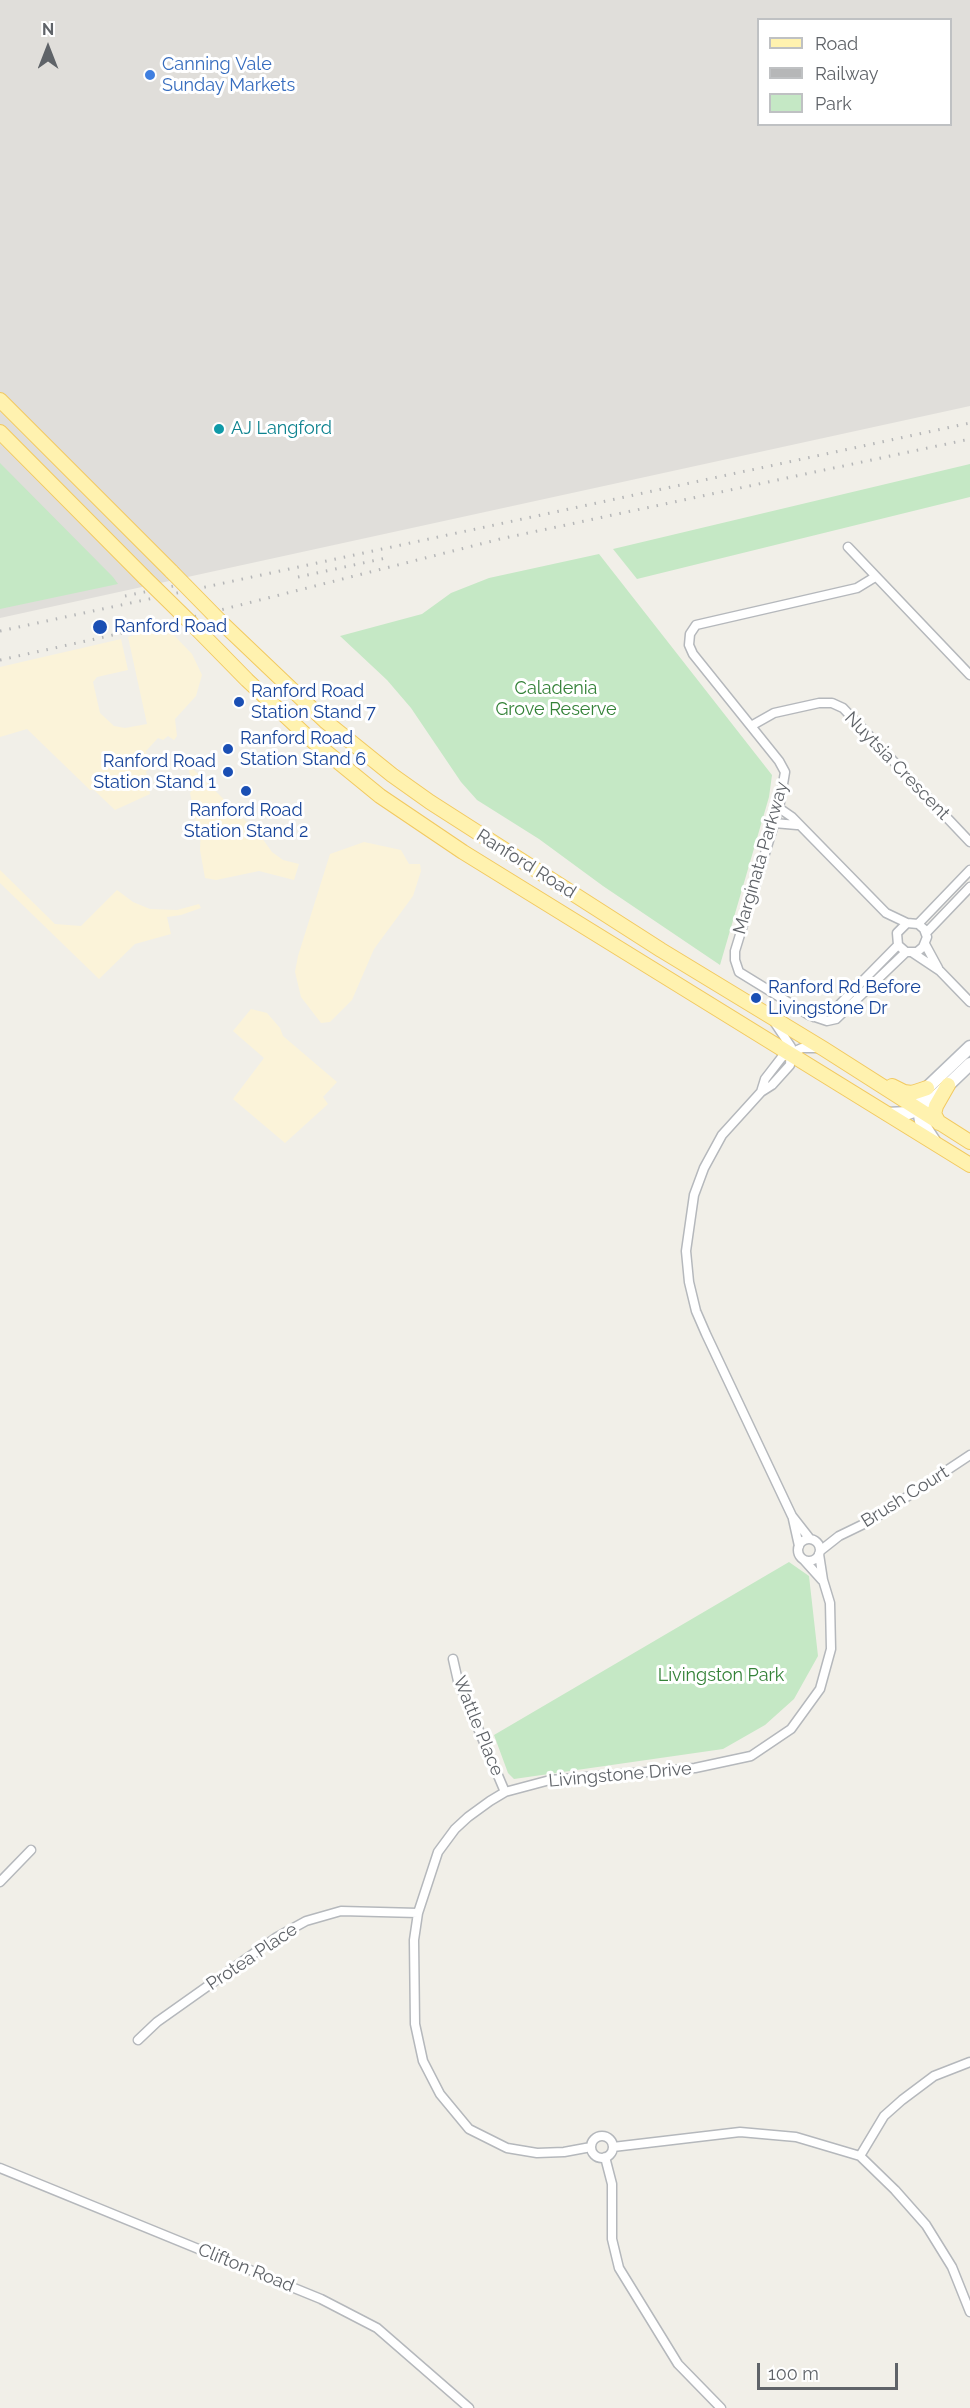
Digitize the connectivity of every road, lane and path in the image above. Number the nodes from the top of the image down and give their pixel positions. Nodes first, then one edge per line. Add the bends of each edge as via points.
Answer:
1 (0, 400) edge
2 (0, 432) edge
3 (848, 548) dead end
4 (875, 577) junction
5 (970, 675) edge
6 (751, 726) junction
7 (779, 808) junction
8 (774, 823) junction
9 (797, 825) junction
10 (970, 842) edge
11 (970, 870) edge
12 (970, 887) edge
13 (886, 913) junction
14 (907, 923) junction
15 (918, 924) junction
16 (897, 933) junction
17 (926, 933) junction
18 (925, 944) junction
19 (898, 945) junction
20 (910, 952) junction
21 (940, 971) junction
22 (970, 1002) edge
23 (766, 1013) junction
24 (813, 1017) junction
25 (970, 1047) edge
26 (824, 1048) junction
27 (787, 1056) junction
28 (970, 1064) edge
29 (860, 1071) junction
30 (948, 1085) junction
31 (927, 1088) junction
32 (761, 1092) junction
33 (918, 1110) junction
34 (886, 1114) junction
35 (939, 1123) junction
36 (970, 1142) edge
37 (939, 1146) junction
38 (970, 1165) edge
39 (970, 1455) edge
40 (792, 1516) junction
41 (839, 1536) junction
42 (812, 1540) junction
43 (799, 1546) junction
44 (820, 1552) junction
45 (804, 1560) junction
46 (823, 1580) junction
47 (453, 1659) dead end
48 (505, 1792) junction
49 (31, 1850) dead end
50 (0, 1882) edge
51 (417, 1912) junction
52 (138, 2040) dead end
53 (970, 2062) edge
54 (591, 2147) junction
55 (613, 2147) junction
56 (860, 2156) junction
57 (605, 2157) junction
58 (0, 2169) edge
59 (970, 2312) edge
60 (469, 2408) edge
61 (721, 2408) edge

1 - 23 main road, Ranford Road, bridge via 221,622 325,721 392,775 661,950
2 - 27 main road, Ranford Road, bridge via 301,731 380,796 462,852
3 - 4 street
4 - 5 street
4 - 6 street, Marginata Parkway via 857,588 696,625 690,633 693,654
6 - 7 street, Marginata Parkway via 785,772
6 - 10 street, Nuytsia Crescent via 774,713 819,703 843,708
7 - 8 street, Marginata Parkway
7 - 9 street
8 - 9 street
8 - 24 street, Marginata Parkway via 735,960 739,972
9 - 13 street
11 - 15 street
12 - 17 street
13 - 14 street
13 - 16 street
14 - 15 street
14 - 16 street
15 - 17 street
16 - 19 street
17 - 18 street
18 - 20 street
18 - 21 street
19 - 20 street
19 - 24 street via 835,1009
20 - 21 street
20 - 24 street via 836,1019
21 - 22 street
23 - 26 main road, Ranford Road
23 - 27 street via 787,1040
25 - 31 street
26 - 27 street via 809,1047
26 - 29 main road, Ranford Road
27 - 32 street via 765,1079
27 - 32 street via 788,1069
27 - 34 main road, Ranford Road
28 - 30 street
29 - 31 main road via 904,1092
29 - 33 main road, Ranford Road
30 - 33 street
30 - 35 main road via 934,1114
31 - 33 street
32 - 40 street via 722,1135 704,1168 694,1195 686,1251 696,1311
33 - 34 street
33 - 35 main road, Ranford Road
33 - 37 street via 926,1131
34 - 37 main road, Ranford Road
35 - 36 main road, Ranford Road
37 - 38 main road, Ranford Road
39 - 41 street, Brush Court via 872,1520
40 - 42 street
40 - 43 street
41 - 42 street, Brush Court
41 - 44 street, Brush Court
42 - 43 street
42 - 44 street
43 - 45 street
44 - 45 street via 813,1560
44 - 46 street, Livingstone Drive
45 - 46 street, Livingstone Drive
46 - 48 street, Livingstone Drive via 830,1603 831,1648 820,1689 790,1729 751,1756 695,1768 550,1780
47 - 48 street, Wattle Place via 458,1681
48 - 51 street, Livingstone Drive via 468,1817 438,1852
49 - 50 street
51 - 52 street, Protea Place via 341,1911 306,1921 277,1937 157,2022
51 - 54 street, Livingstone Drive via 415,2024 423,2061 440,2094 469,2129 507,2148 537,2153
53 - 56 street via 934,2076 902,2100 884,2116
54 - 55 street via 602,2136
54 - 57 street via 595,2156
55 - 56 street via 741,2132 796,2137
55 - 57 street
56 - 59 street via 926,2225 952,2267
57 - 61 street via 612,2184 612,2239 619,2268 678,2364
58 - 60 street, Clifton Road via 321,2299 377,2328

